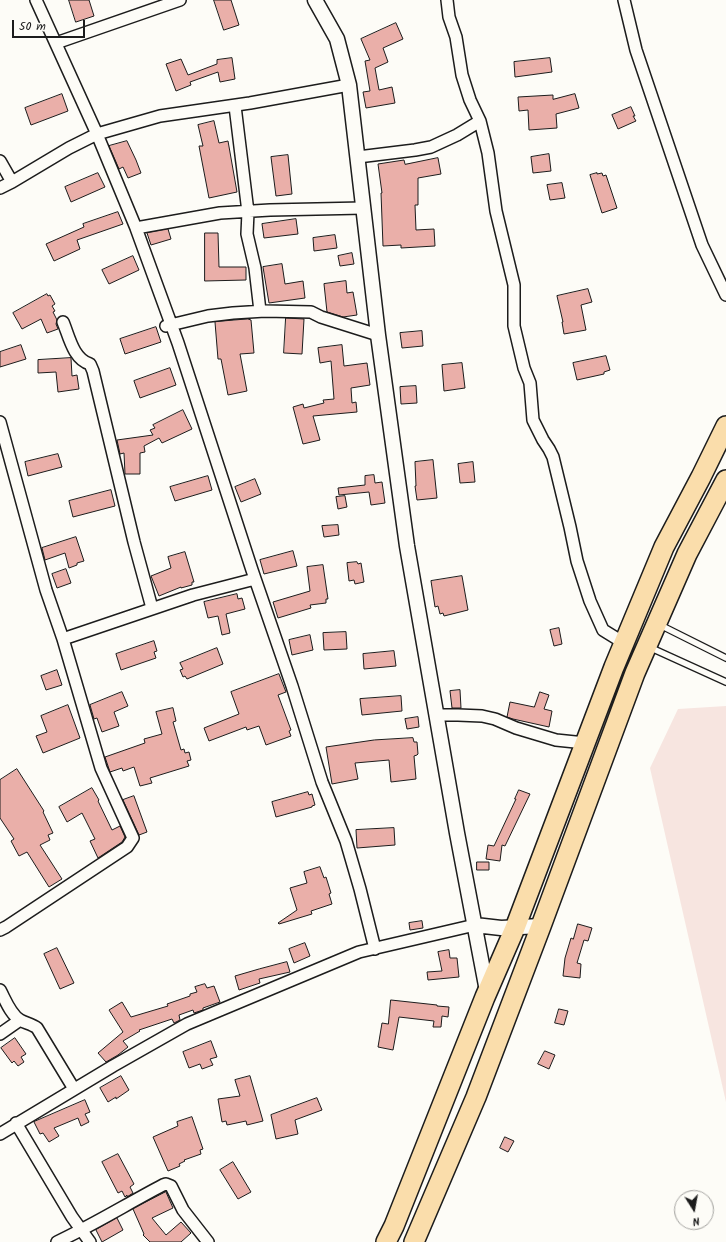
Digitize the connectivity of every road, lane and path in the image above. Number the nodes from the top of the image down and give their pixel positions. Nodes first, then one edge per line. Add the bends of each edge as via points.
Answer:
1 (36, 0) edge
2 (180, 0) edge
3 (315, 0) edge
4 (447, 0) edge
5 (624, 0) edge
6 (56, 43) junction
7 (349, 85) junction
8 (235, 106) junction
9 (480, 121) junction
10 (97, 134) junction
11 (358, 157) junction
12 (0, 162) edge
13 (12, 182) junction
14 (0, 188) edge
15 (363, 208) junction
16 (248, 212) junction
17 (136, 228) junction
18 (726, 295) edge
19 (260, 311) junction
20 (63, 322) dead end
21 (166, 326) dead end
22 (378, 335) junction
23 (0, 422) edge
24 (726, 426) edge
25 (701, 477) junction
26 (723, 485) edge
27 (255, 578) junction
28 (152, 608) junction
29 (656, 624) junction
30 (63, 639) junction
31 (624, 643) junction
32 (646, 646) junction
33 (726, 658) edge
34 (726, 682) edge
35 (436, 715) junction
36 (586, 739) junction
37 (608, 744) junction
38 (475, 924) junction
39 (541, 926) junction
40 (515, 928) junction
41 (0, 930) edge
42 (375, 949) junction
43 (0, 990) edge
44 (487, 991) junction
45 (20, 1020) junction
46 (0, 1034) edge
47 (74, 1089) junction
48 (16, 1123) junction
49 (0, 1134) edge
50 (81, 1230) junction
51 (57, 1242) edge
52 (90, 1242) edge
53 (208, 1242) edge
54 (386, 1242) edge
55 (414, 1242) edge

1 - 6 street
2 - 6 street
3 - 7 street via 337,40
4 - 9 street via 462,75
5 - 18 street via 636,50 702,245
6 - 10 street
7 - 8 street
7 - 11 street
8 - 10 street via 160,116
8 - 16 street
9 - 11 street via 431,147
9 - 31 street via 488,153 496,211 514,285 514,326 530,383 533,420 553,457 577,561 590,601 603,630
10 - 13 street
10 - 17 street
11 - 15 street
12 - 13 street
13 - 14 street
15 - 16 street
15 - 22 street
16 - 17 street via 220,213
16 - 19 street via 247,234 255,268
17 - 27 street via 178,343
19 - 21 street via 208,316
19 - 22 street via 311,312
20 - 28 street via 76,354 85,363 90,364 93,371
22 - 35 street via 407,546
23 - 30 street via 46,590
24 - 25 highway
25 - 26 highway
25 - 31 highway via 664,547
26 - 29 highway via 687,554
27 - 28 street
27 - 42 street via 322,782 346,842
28 - 30 street
29 - 32 highway
29 - 33 lane
30 - 41 street via 101,768 132,838 127,847
31 - 36 highway
32 - 34 lane
32 - 37 highway
35 - 36 street via 482,716 556,740
35 - 38 street
36 - 37 highway
36 - 40 highway
37 - 39 highway
38 - 40 street
38 - 42 street
38 - 44 street
39 - 40 street
39 - 55 highway via 476,1097
40 - 44 highway
42 - 47 street via 359,952 187,1024
43 - 45 street
44 - 54 highway
45 - 46 street
45 - 47 street via 37,1028
47 - 48 street
48 - 49 street
48 - 50 street
50 - 51 street
50 - 52 street
50 - 53 street via 166,1184 171,1186 183,1210

